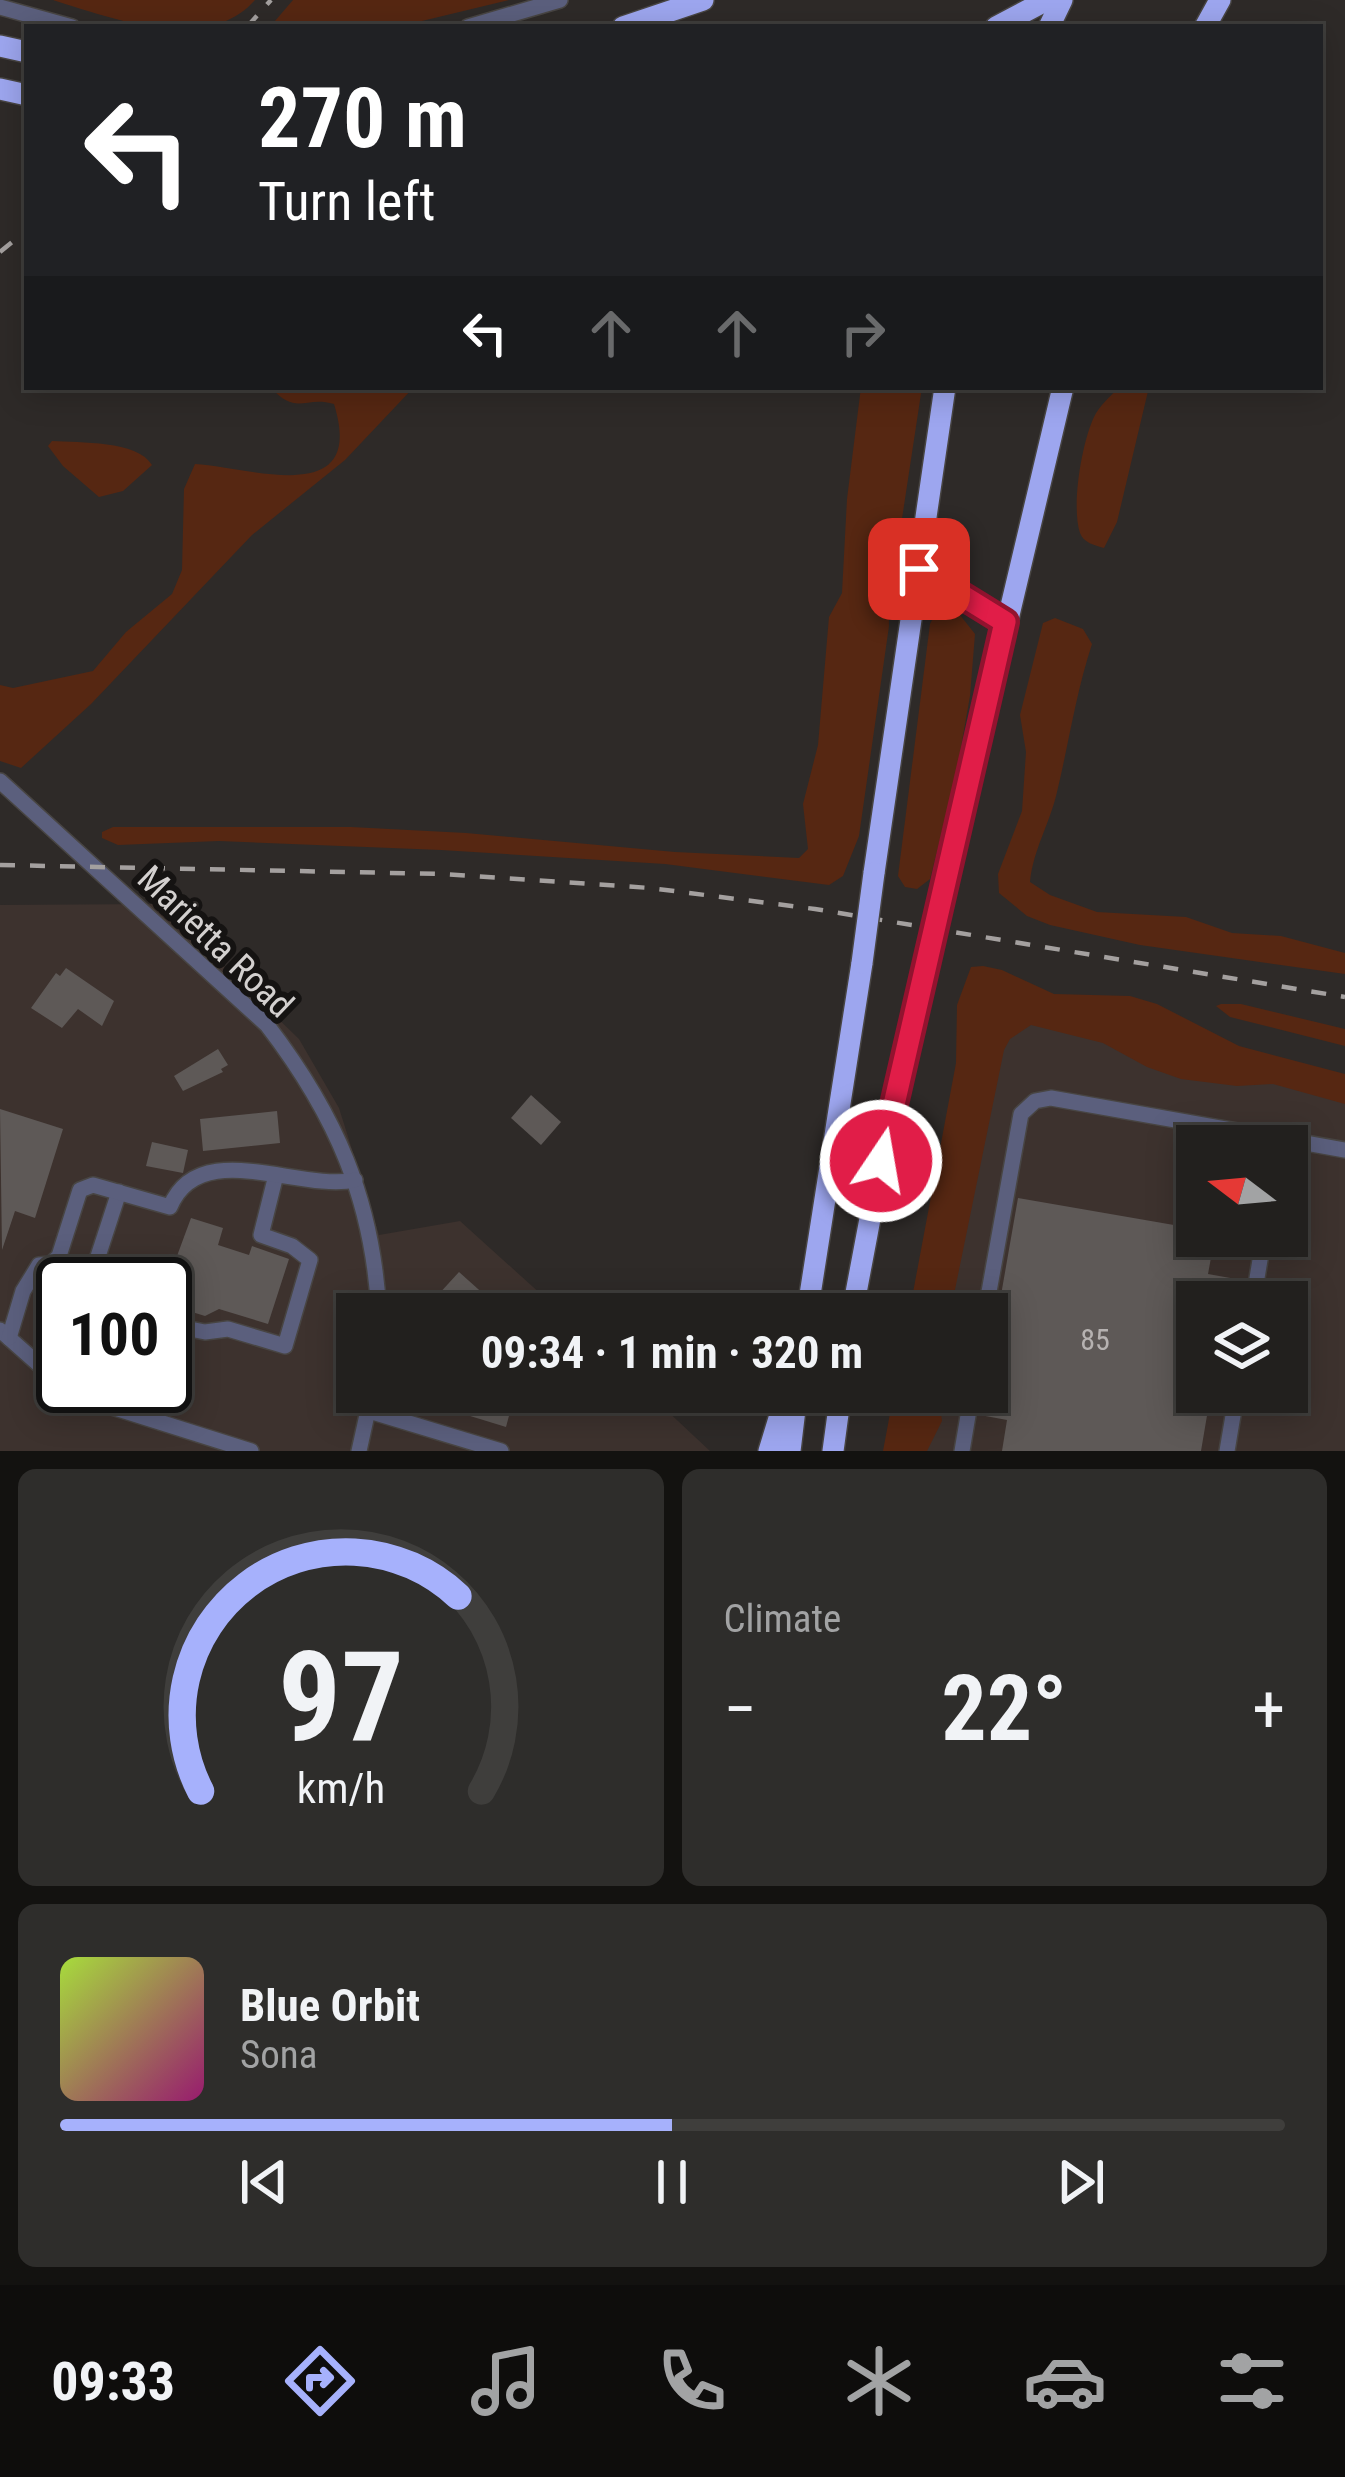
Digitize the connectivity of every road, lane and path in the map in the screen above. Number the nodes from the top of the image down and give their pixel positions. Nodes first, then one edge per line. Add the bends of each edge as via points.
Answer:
1 (560, 0) edge
2 (703, 0) edge
3 (1047, 0) edge
4 (0, 7) edge
5 (61, 24) edge
6 (478, 24) edge
7 (632, 24) edge
8 (1002, 24) edge
9 (946, 390) edge
10 (1062, 390) edge
11 (919, 569) junction
12 (1005, 622) junction
13 (0, 781) edge
14 (1189, 1125) edge
15 (1308, 1146) edge
16 (1345, 1150) edge
17 (277, 1175) junction
18 (355, 1180) junction
19 (119, 1192) junction
20 (98, 1257) edge
21 (377, 1293) edge
22 (810, 1293) edge
23 (856, 1293) edge
24 (990, 1293) edge
25 (192, 1329) edge
26 (5, 1334) edge
27 (36, 1362) edge
28 (130, 1413) edge
29 (368, 1413) edge
30 (376, 1413) edge
31 (781, 1413) edge
32 (795, 1413) edge
33 (838, 1413) edge
34 (968, 1413) edge
35 (1234, 1413) edge
36 (251, 1451) edge
37 (358, 1451) edge
38 (501, 1451) edge
39 (769, 1451) edge
40 (790, 1451) edge
41 (832, 1451) edge
42 (962, 1451) edge
43 (1228, 1451) edge

1 - 6 street
2 - 7 highway
3 - 8 highway
4 - 5 street
9 - 11 highway
10 - 12 highway
11 - 12 street
11 - 22 highway, bridge
12 - 23 highway, bridge
13 - 18 street, Marietta Road via 267,1025 315,1091
14 - 24 street via 1035,1101 1021,1114
15 - 16 street
17 - 18 street via 330,1185
17 - 19 street via 211,1170 178,1188 170,1207
17 - 25 street via 261,1235 310,1260 284,1346 228,1329
18 - 21 street, Marietta Road
19 - 20 street
19 - 26 street via 80,1190 59,1256 31,1276
26 - 27 street
28 - 36 street
29 - 37 street
30 - 38 street
31 - 39 highway
32 - 40 highway
33 - 41 highway
34 - 42 street
35 - 43 street

